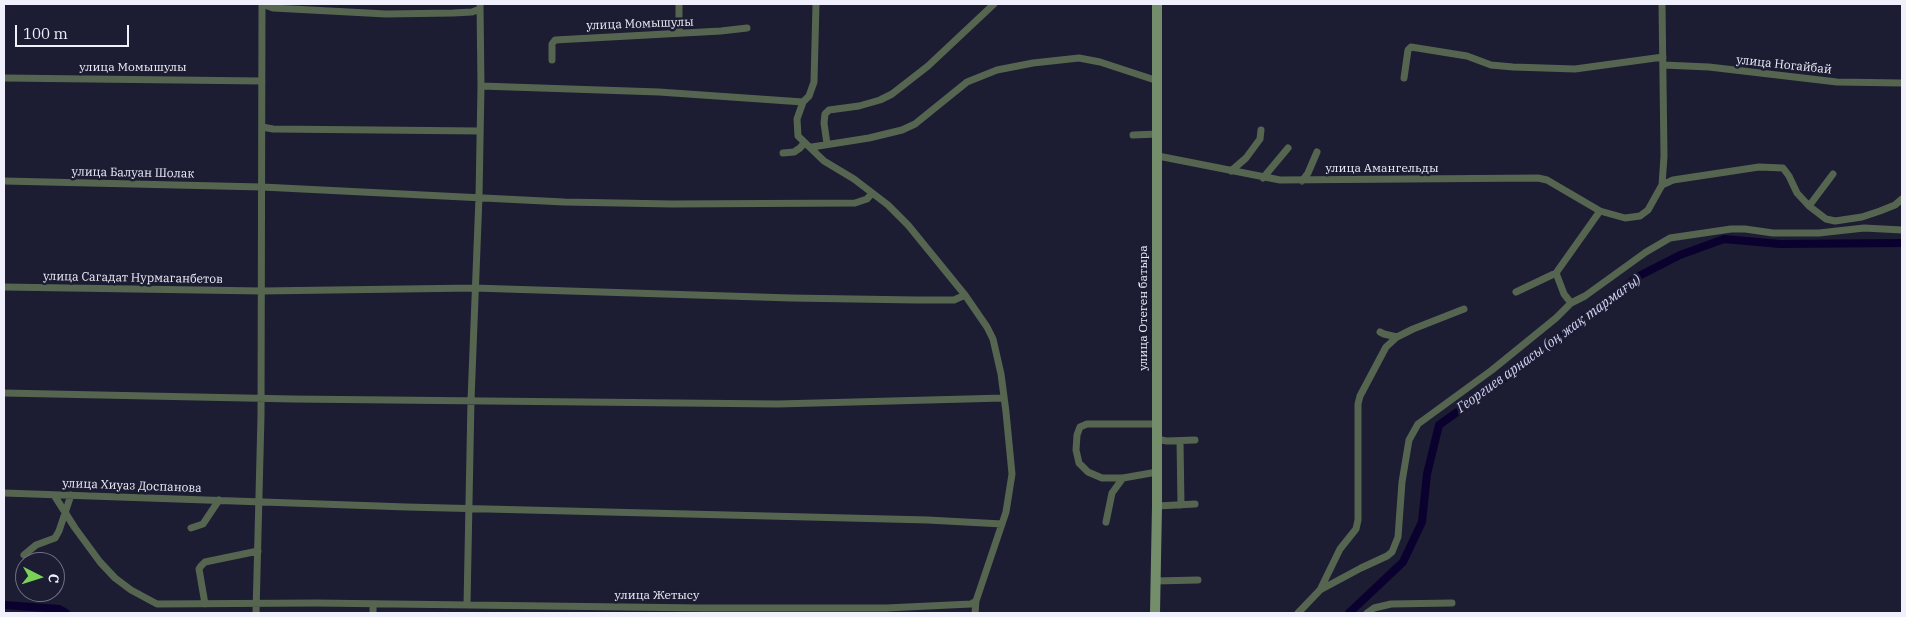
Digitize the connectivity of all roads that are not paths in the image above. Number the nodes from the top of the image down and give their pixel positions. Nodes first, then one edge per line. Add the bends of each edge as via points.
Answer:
1 (262, 4) edge
2 (679, 4) edge
3 (816, 4) edge
4 (994, 4) edge
5 (1157, 4) edge
6 (1662, 4) edge
7 (480, 6) edge
8 (747, 28) dead end
9 (679, 34) junction
10 (552, 60) dead end
11 (1663, 61) junction
12 (4, 78) edge
13 (1404, 78) dead end
14 (1158, 80) junction
15 (262, 81) junction
16 (1902, 84) edge
17 (481, 86) junction
18 (795, 101) junction
19 (804, 102) junction
20 (799, 111) junction
21 (262, 127) junction
22 (1261, 130) dead end
23 (480, 132) junction
24 (1158, 134) junction
25 (1133, 135) dead end
26 (804, 143) junction
27 (827, 144) junction
28 (812, 147) junction
29 (1288, 148) dead end
30 (1316, 152) dead end
31 (783, 153) dead end
32 (1158, 156) junction
33 (1231, 171) junction
34 (1833, 174) dead end
35 (1263, 178) junction
36 (4, 181) edge
37 (1302, 181) junction
38 (1662, 185) junction
39 (262, 187) junction
40 (872, 193) junction
41 (479, 197) junction
42 (1902, 199) edge
43 (1809, 206) junction
44 (1600, 211) junction
45 (1862, 217) junction
46 (1864, 228) junction
47 (1902, 230) edge
48 (1556, 273) junction
49 (4, 287) edge
50 (474, 288) junction
51 (262, 291) junction
52 (1516, 292) dead end
53 (966, 295) junction
54 (1571, 303) junction
55 (1464, 309) dead end
56 (1380, 332) dead end
57 (1397, 337) junction
58 (4, 393) edge
59 (261, 398) junction
60 (1004, 398) junction
61 (471, 400) junction
62 (1156, 424) junction
63 (1156, 439) junction
64 (1195, 440) dead end
65 (1180, 441) junction
66 (1157, 472) junction
67 (1123, 478) junction
68 (4, 493) edge
69 (54, 495) junction
70 (71, 495) junction
71 (219, 500) junction
72 (259, 501) junction
73 (1195, 504) dead end
74 (1181, 505) junction
75 (1157, 506) junction
76 (469, 509) junction
77 (65, 511) junction
78 (1106, 522) dead end
79 (1002, 524) junction
80 (191, 528) dead end
81 (258, 551) junction
82 (28, 552) edge
83 (1198, 580) dead end
84 (1155, 581) junction
85 (1320, 590) junction
86 (976, 601) junction
87 (256, 603) junction
88 (1452, 603) dead end
89 (205, 604) junction
90 (373, 605) junction
91 (467, 605) junction
92 (965, 609) edge
93 (256, 613) edge
94 (373, 613) edge
95 (975, 613) edge
96 (1155, 613) edge
97 (1298, 613) edge
98 (1366, 613) edge

1 - 7 street via 273,8 386,14 472,12
1 - 15 street
2 - 9 street
3 - 19 street via 814,82
4 - 27 street via 928,66 892,94 859,106 829,110 824,123
5 - 14 main road, улица Отеген батыра
6 - 11 street
7 - 17 street
8 - 9 street, улица Момышулы
9 - 10 street, улица Момышулы via 555,40
11 - 13 street, улица Ногайбай via 1575,69 1491,65 1467,56 1411,47
11 - 16 street, улица Ногайбай via 1837,82
11 - 38 street
12 - 15 street, улица Момышулы
14 - 24 main road, улица Отеген батыра
14 - 27 street via 1079,58 1033,63 997,70 967,82 915,124 902,130
15 - 21 street
17 - 18 street via 659,92
17 - 23 street
18 - 19 street
18 - 20 street
19 - 20 street
20 - 26 street via 798,136
21 - 23 street
21 - 39 street
22 - 33 street via 1260,139
23 - 41 street
24 - 25 street
24 - 32 main road, улица Отеген батыра
26 - 28 street
26 - 31 street via 794,152
27 - 28 street
28 - 40 street via 824,160
29 - 35 street
30 - 37 street
32 - 33 street, улица Амангельды
32 - 62 main road, улица Отеген батыра
33 - 35 street, улица Амангельды
34 - 43 street
35 - 37 street, улица Амангельды
36 - 39 street, улица Балуан Шолак
37 - 44 street, улица Амангельды via 1538,178
38 - 43 street via 1684,177 1740,169 1783,168 1797,193
38 - 44 street, улица Амангельды via 1648,210 1640,216 1624,218
39 - 41 street, улица Балуан Шолак
39 - 51 street
40 - 41 street, улица Балуан Шолак via 867,199 855,203 672,204
40 - 53 street via 908,225
41 - 50 street
42 - 45 street via 1895,205
43 - 45 street via 1826,219 1835,221
44 - 48 street
45 - 46 street
46 - 47 street
46 - 54 street via 1804,233 1773,233 1745,228 1670,238
48 - 52 street
48 - 54 street
49 - 51 street, улица Сагадат Нурмаганбетов
50 - 51 street, улица Сагадат Нурмаганбетов
50 - 53 street, улица Сагадат Нурмаганбетов via 762,298 954,300
50 - 61 street
51 - 59 street
53 - 60 street via 993,339
54 - 85 street via 1492,370 1418,424 1409,440 1398,537 1392,552
55 - 57 street
56 - 57 street
57 - 85 street via 1386,347 1358,404 1358,520
58 - 59 street
59 - 61 street
59 - 72 street
60 - 61 street via 778,404
60 - 79 street via 1012,474
61 - 76 street
62 - 63 main road, улица Отеген батыра
62 - 67 street via 1087,424 1080,427 1076,450 1079,463 1088,472 1102,478
63 - 65 street
63 - 66 main road, улица Отеген батыра
64 - 65 street
65 - 74 street
66 - 67 street
66 - 75 main road, улица Отеген батыра
67 - 78 street via 1112,493
68 - 69 street, улица Хиуаз Доспанова
69 - 70 street, улица Хиуаз Доспанова
69 - 77 street, улица Жетысу
70 - 71 street, улица Хиуаз Доспанова
70 - 77 street
71 - 72 street, улица Хиуаз Доспанова
71 - 80 street via 203,524
72 - 76 street, улица Хиуаз Доспанова
72 - 81 street
73 - 74 street
74 - 75 street
75 - 84 main road, улица Отеген батыра
76 - 79 street, улица Хиуаз Доспанова via 920,519
76 - 91 street
77 - 82 street via 55,538
77 - 89 street, улица Жетысу via 100,562 132,590 157,604
79 - 86 street
81 - 87 street
81 - 89 street via 205,562 201,566
83 - 84 street
84 - 96 main road, улица Отеген батыра
85 - 97 street
86 - 92 street, улица Жетысу
86 - 95 street
87 - 89 street, улица Жетысу
87 - 90 street, улица Жетысу
87 - 93 street
88 - 98 street via 1391,604
90 - 91 street, улица Жетысу
90 - 94 street
91 - 92 street, улица Жетысу

